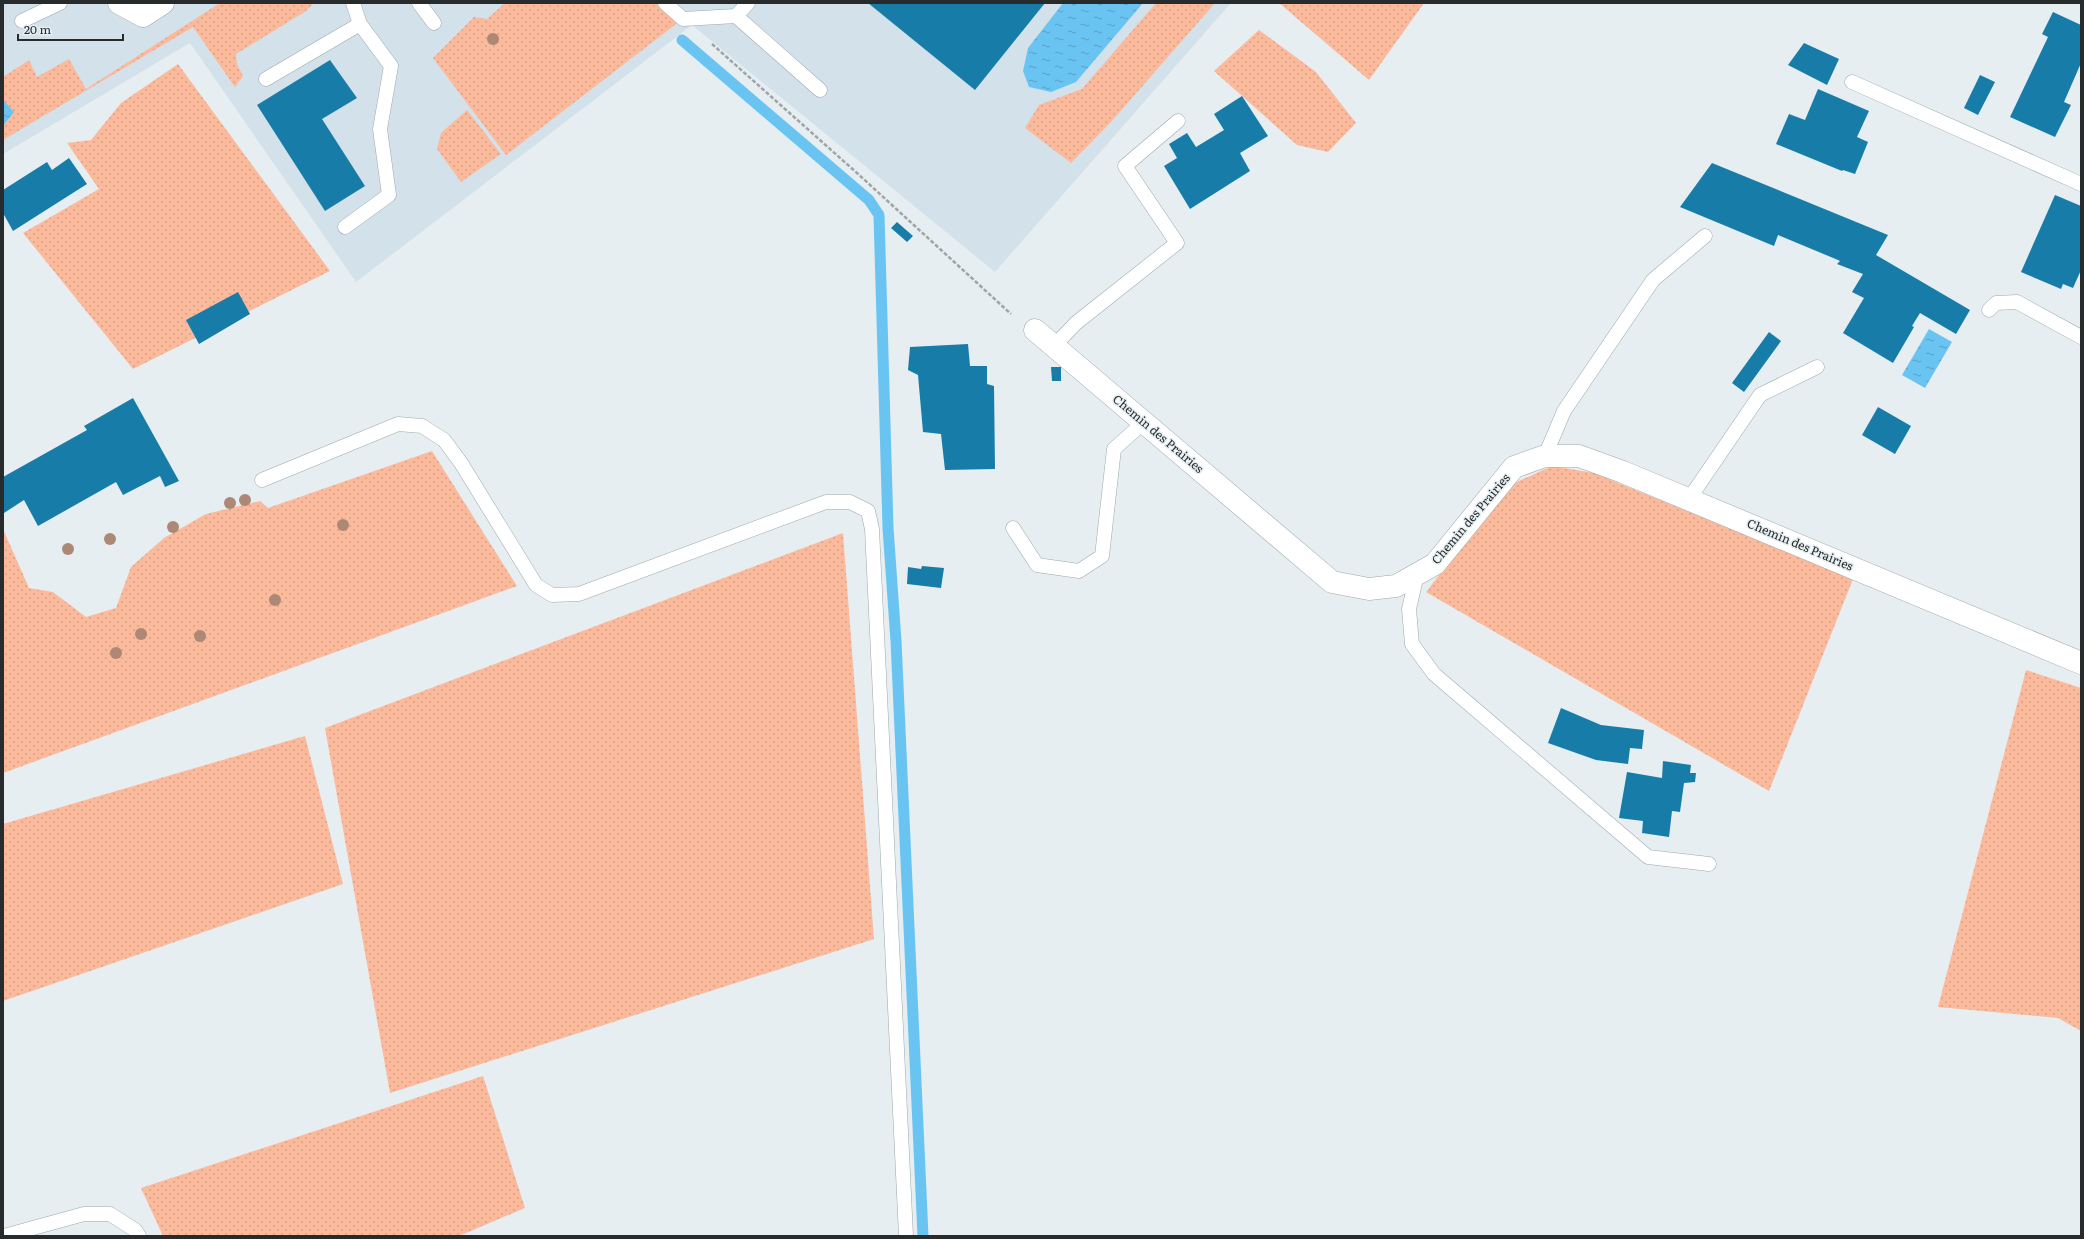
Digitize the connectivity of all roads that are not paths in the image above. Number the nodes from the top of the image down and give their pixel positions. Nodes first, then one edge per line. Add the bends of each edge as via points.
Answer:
1 (60, 3) edge
2 (119, 3) edge
3 (163, 3) edge
4 (353, 3) edge
5 (418, 3) edge
6 (665, 3) edge
7 (748, 3) edge
8 (736, 16) junction
9 (22, 21) dead end
10 (434, 23) dead end
11 (360, 24) junction
12 (266, 79) dead end
13 (1852, 82) dead end
14 (820, 90) dead end
15 (1178, 121) dead end
16 (2081, 184) edge
17 (345, 227) dead end
18 (1705, 236) dead end
19 (1989, 310) dead end
20 (1035, 330) road end
21 (2081, 337) edge
22 (1054, 346) junction
23 (1817, 367) dead end
24 (1144, 422) junction
25 (1545, 456) junction
26 (262, 480) dead end
27 (1689, 499) junction
28 (1013, 528) dead end
29 (1417, 574) junction
30 (2081, 663) edge
31 (1709, 864) dead end
32 (4, 1236) edge
33 (139, 1236) edge
34 (906, 1236) edge

1 - 9 lane
2 - 3 street via 143,16
4 - 11 lane
5 - 10 lane
6 - 8 lane via 683,19
7 - 8 lane
8 - 14 lane
11 - 12 lane
11 - 17 lane via 391,66 380,129 389,195
13 - 16 lane
15 - 22 lane via 1126,166 1177,243 1076,323
18 - 25 lane via 1653,280 1564,411
19 - 21 lane via 1996,303 2016,302
20 - 22 street, Chemin des Prairies
22 - 24 street, Chemin des Prairies
23 - 27 lane via 1760,395
24 - 28 lane via 1114,449 1102,556 1079,571 1037,565
24 - 29 street, Chemin des Prairies via 1332,582 1369,589 1396,586
25 - 27 street, Chemin des Prairies via 1579,456
25 - 29 street, Chemin des Prairies via 1514,467 1435,564
26 - 34 lane via 398,424 422,426 444,440 536,585 552,596 579,594 826,502 850,502 868,511 872,529
27 - 30 street, Chemin des Prairies
29 - 31 lane via 1409,609 1412,644 1434,674 1648,857
32 - 33 lane via 84,1214 110,1214 135,1230

